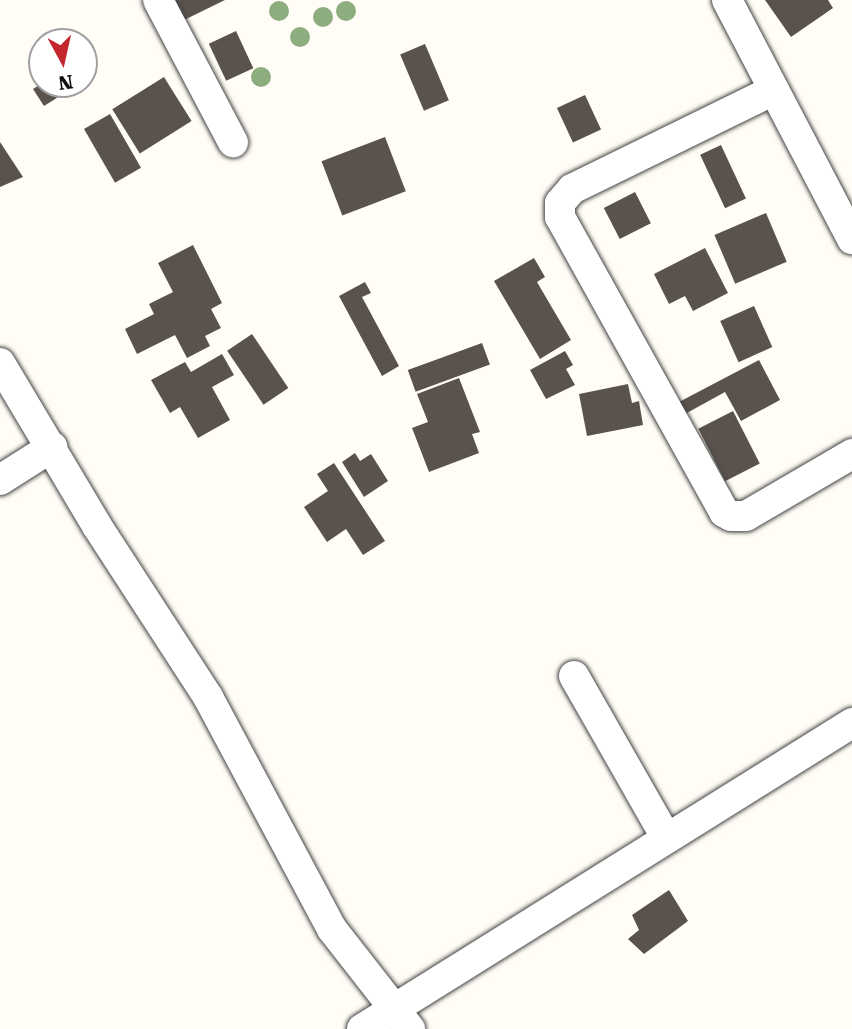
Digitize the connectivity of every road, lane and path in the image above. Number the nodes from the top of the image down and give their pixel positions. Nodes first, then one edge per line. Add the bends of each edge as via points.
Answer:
1 (158, 0) edge
2 (733, 2) edge
3 (774, 90) junction
4 (233, 142) dead end
5 (852, 239) edge
6 (0, 363) edge
7 (52, 447) junction
8 (852, 454) edge
9 (0, 480) edge
10 (574, 676) dead end
11 (852, 723) edge
12 (666, 838) junction
13 (404, 1019) edge
14 (362, 1029) edge

1 - 4 street
2 - 3 street
3 - 5 street
3 - 8 street via 572,189 561,203 560,218 724,512 746,516
6 - 7 street
7 - 9 street
7 - 13 street via 97,526 208,697 332,929
10 - 12 street
11 - 12 street
12 - 13 street
13 - 14 street

